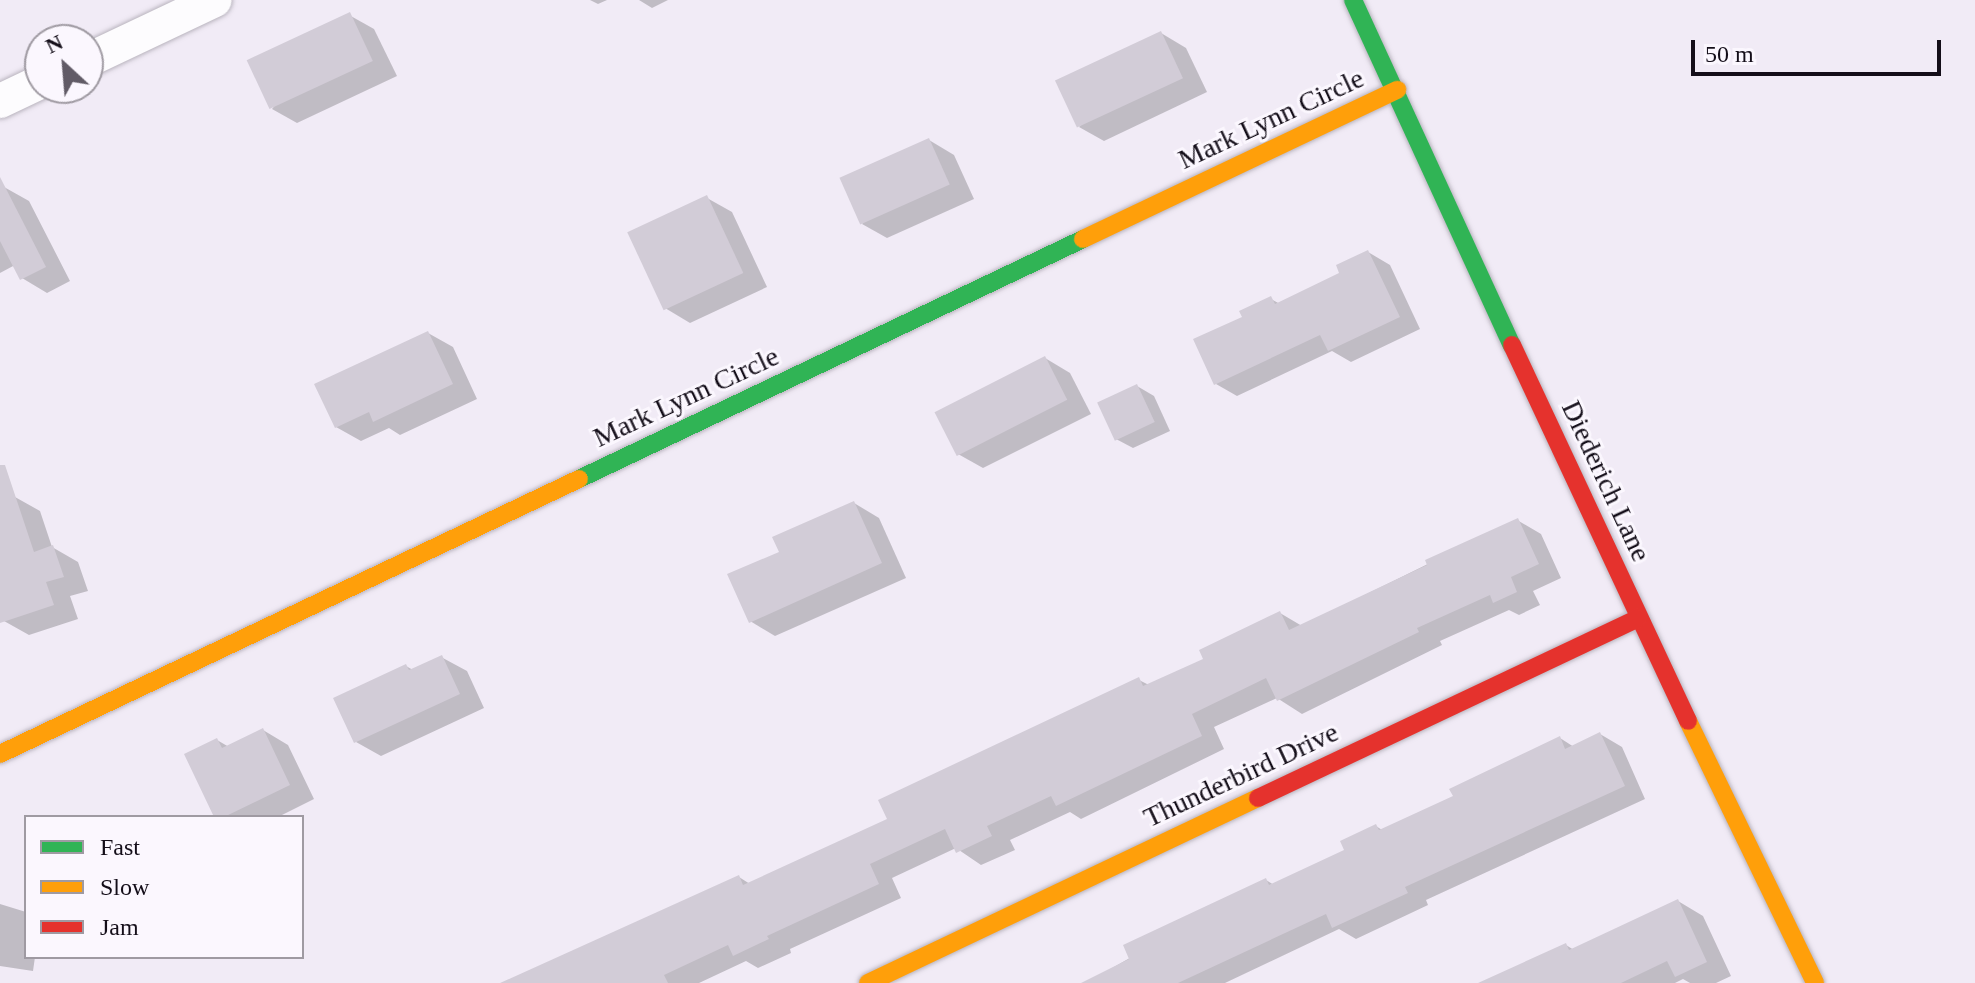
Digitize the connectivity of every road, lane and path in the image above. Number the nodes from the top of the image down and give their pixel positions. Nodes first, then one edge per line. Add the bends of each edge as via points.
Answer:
1 (215, 0) edge
2 (1353, 0) edge
3 (104, 52) edge
4 (24, 90) edge
5 (1397, 90) junction
6 (0, 101) edge
7 (1638, 618) junction
8 (0, 754) edge
9 (868, 983) edge
10 (1815, 983) edge

1 - 3 street
2 - 5 street, Diederich Lane
4 - 6 street
5 - 7 street, Diederich Lane
5 - 8 street, Mark Lynn Circle
7 - 9 street, Thunderbird Drive
7 - 10 street, Diederich Lane

